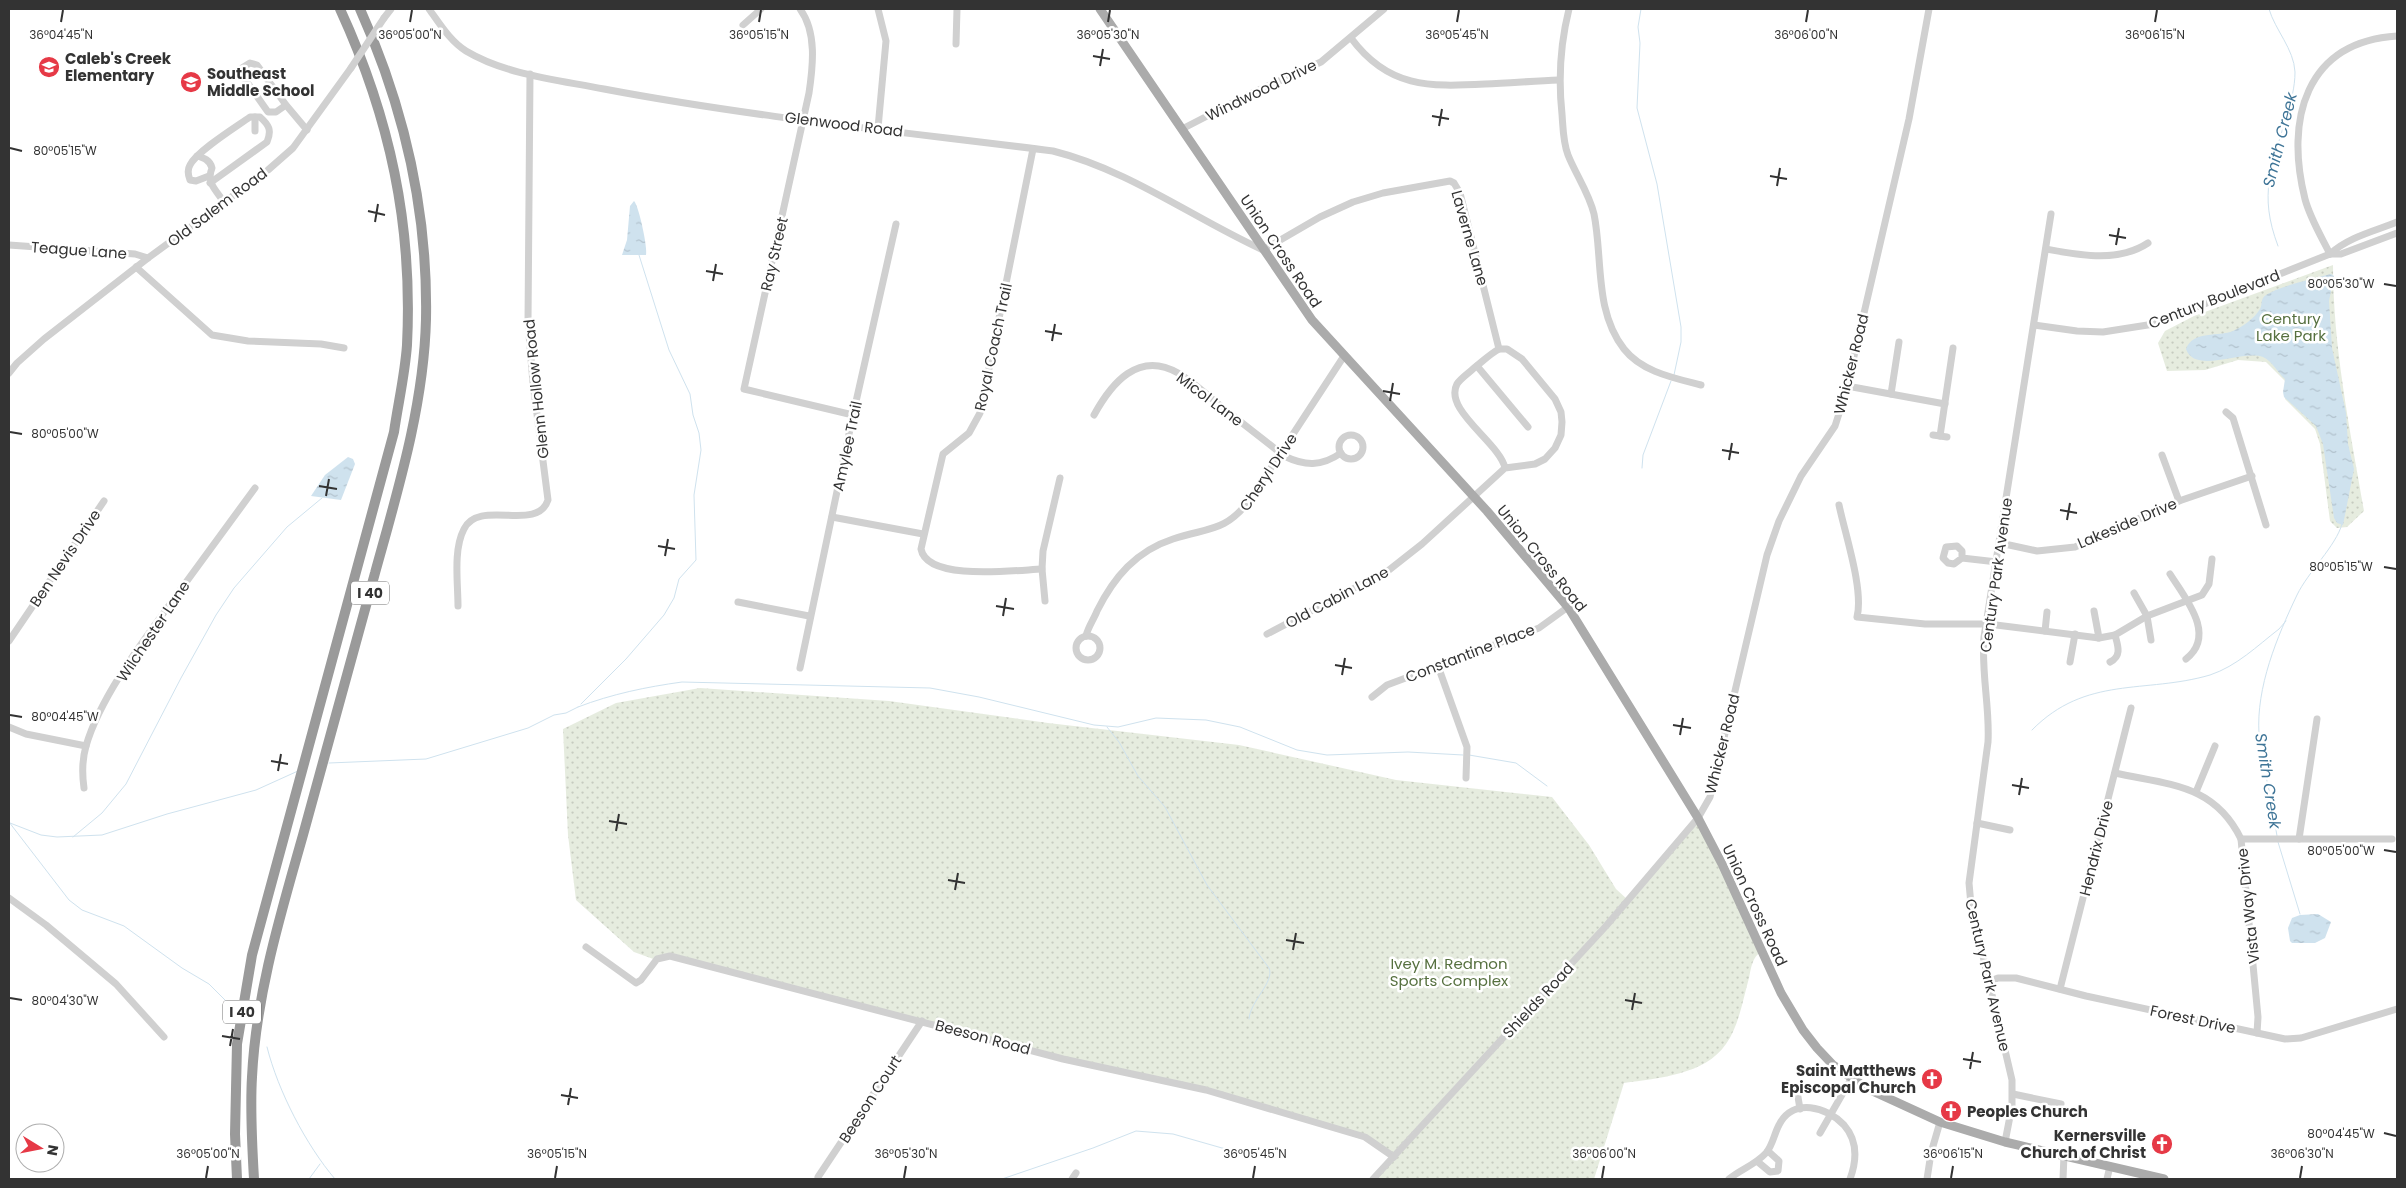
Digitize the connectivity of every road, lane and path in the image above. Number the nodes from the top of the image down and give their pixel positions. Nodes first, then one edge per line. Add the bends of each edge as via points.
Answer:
1 (340, 9) edge
2 (360, 9) edge
3 (390, 9) edge
4 (429, 9) edge
5 (761, 9) edge
6 (800, 9) edge
7 (878, 9) edge
8 (957, 9) edge
9 (1100, 9) edge
10 (1384, 9) edge
11 (1569, 9) edge
12 (1929, 9) edge
13 (743, 25) dead end
14 (2397, 36) edge
15 (1351, 38) junction
16 (956, 44) dead end
17 (530, 74) junction
18 (1559, 80) junction
19 (286, 105) junction
20 (255, 117) junction
21 (804, 119) junction
22 (878, 128) junction
23 (1182, 129) junction
24 (307, 130) junction
25 (255, 132) dead end
26 (1033, 149) junction
27 (197, 156) junction
28 (210, 179) junction
29 (224, 202) junction
30 (2051, 214) dead end
31 (2397, 222) edge
32 (896, 224) dead end
33 (2374, 231) junction
34 (2397, 233) edge
35 (2376, 241) junction
36 (2148, 243) dead end
37 (9, 245) edge
38 (2046, 249) junction
39 (1263, 250) junction
40 (2330, 254) junction
41 (148, 258) junction
42 (136, 267) junction
43 (2034, 325) junction
44 (1899, 342) dead end
45 (344, 348) dead end
46 (1953, 348) dead end
47 (1499, 349) junction
48 (1344, 356) junction
49 (1476, 366) junction
50 (9, 373) edge
51 (1701, 385) dead end
52 (1847, 386) junction
53 (1892, 394) junction
54 (1945, 404) junction
55 (2226, 412) dead end
56 (853, 414) junction
57 (1094, 415) dead end
58 (1528, 427) dead end
59 (1940, 436) dead end
60 (1281, 453) junction
61 (1341, 453) dead end
62 (2162, 455) dead end
63 (1505, 468) junction
64 (2252, 476) junction
65 (1060, 478) dead end
66 (255, 488) dead end
67 (1474, 498) junction
68 (104, 501) dead end
69 (2179, 501) junction
70 (1839, 505) dead end
71 (832, 517) junction
72 (2266, 525) dead end
73 (924, 534) junction
74 (2000, 544) junction
75 (1962, 558) dead end
76 (2212, 559) dead end
77 (1997, 562) junction
78 (1042, 569) junction
79 (2170, 574) dead end
80 (2134, 594) dead end
81 (1045, 601) dead end
82 (738, 602) dead end
83 (2188, 602) junction
84 (458, 606) dead end
85 (1568, 607) junction
86 (2094, 611) dead end
87 (2047, 612) dead end
88 (809, 616) junction
89 (2147, 616) junction
90 (1988, 624) junction
91 (2045, 630) junction
92 (1267, 634) dead end
93 (2075, 634) junction
94 (2115, 635) junction
95 (1086, 636) dead end
96 (2099, 638) junction
97 (9, 640) edge
98 (2151, 640) dead end
99 (2186, 659) dead end
100 (2070, 662) dead end
101 (2110, 662) dead end
102 (1438, 666) junction
103 (800, 668) dead end
104 (1372, 697) dead end
105 (2131, 708) dead end
106 (2317, 719) dead end
107 (9, 727) edge
108 (86, 746) junction
109 (2215, 746) dead end
110 (2115, 773) junction
111 (1466, 778) dead end
112 (84, 788) dead end
113 (2196, 792) junction
114 (1698, 818) junction
115 (1977, 823) junction
116 (2010, 830) dead end
117 (2241, 839) junction
118 (2299, 839) junction
119 (2392, 839) dead end
120 (9, 898) edge
121 (586, 947) dead end
122 (1988, 982) junction
123 (2060, 989) junction
124 (2397, 1008) edge
125 (922, 1021) junction
126 (2258, 1033) junction
127 (164, 1037) dead end
128 (1851, 1079) junction
129 (1797, 1091) dead end
130 (2013, 1094) junction
131 (2061, 1104) dead end
132 (1800, 1109) junction
133 (1831, 1113) junction
134 (1940, 1122) junction
135 (1820, 1134) dead end
136 (2005, 1142) junction
137 (1768, 1151) junction
138 (2064, 1155) junction
139 (1394, 1157) junction
140 (1758, 1162) junction
141 (2110, 1166) junction
142 (818, 1177) dead end
143 (236, 1179) edge
144 (254, 1179) edge
145 (1373, 1179) edge
146 (1729, 1179) edge
147 (1850, 1179) edge
148 (1927, 1179) edge
149 (2063, 1179) edge
150 (2107, 1179) edge
151 (2164, 1179) edge

1 - 143 highway, I 40 via 374,91 397,176 408,263 406,347 394,432 252,955 237,1044
2 - 144 highway, I 40 via 390,81 412,159 424,240 426,321 418,404 398,490 263,988 252,1076
3 - 24 street, Old Salem Road, bridge
4 - 17 street, Glenwood Road via 447,34 466,50
5 - 13 street
6 - 21 street, Ray Street via 809,28 813,66
7 - 22 street via 886,41
8 - 16 street
9 - 23 main road, Union Cross Road
10 - 15 street, Windwood Drive
11 - 18 street via 1562,40
12 - 52 street, Whicker Road via 1907,125
14 - 40 street via 2366,40 2336,56 2317,75 2304,104 2297,148 2304,192
15 - 18 street via 1372,61 1390,73 1426,85
15 - 23 street, Windwood Drive via 1304,71
17 - 21 street, Glenwood Road via 696,106
17 - 84 street, Glenn Hollow Road via 528,322 548,500 544,507 532,514 484,516 466,524 460,542
18 - 51 street via 1564,138 1594,214 1604,302 1613,331 1633,359 1668,377
19 - 19 street via 257,64 250,63 242,68 242,75 268,112 276,112
19 - 24 street
20 - 25 street
20 - 27 street
20 - 28 street via 269,124 267,142
21 - 22 street, Glenwood Road
21 - 56 street, Ray Street via 744,389
22 - 26 street, Glenwood Road
23 - 39 main road, Union Cross Road
24 - 29 street, Old Salem Road via 293,148
26 - 39 street, Glenwood Road via 1072,156 1107,169
26 - 73 street, Royal Coach Trail via 980,413 969,433 943,454
27 - 28 street via 205,158 211,165
27 - 28 street via 190,165 190,180
28 - 29 street
29 - 41 street, Old Salem Road
30 - 38 street, Century Park Avenue
31 - 33 street, Century Boulevard
32 - 56 street, Amylee Trail
33 - 35 street
33 - 40 street, Century Boulevard
34 - 35 street, Century Boulevard
35 - 40 street, Century Boulevard via 2341,254
36 - 38 street via 2103,256
37 - 41 street, Teague Lane via 135,254
38 - 43 street, Century Park Avenue
39 - 47 street, Laverne Lane via 1353,202 1421,185 1452,182 1460,193
39 - 48 main road, Union Cross Road via 1312,320
40 - 43 street, Century Boulevard via 2154,324 2103,332
41 - 42 street, Old Salem Road
42 - 45 street via 212,335
42 - 50 street, Old Salem Road via 44,339
43 - 74 street, Century Park Avenue
44 - 53 street
46 - 54 street
47 - 49 street
47 - 63 street via 1512,352 1538,378 1555,399 1562,422 1561,435 1545,459 1526,467
48 - 60 street, Cheryl Drive
48 - 67 main road, Union Cross Road
49 - 58 street
49 - 63 street via 1457,384 1456,402 1496,450
52 - 53 street
52 - 114 street, Whicker Road via 1835,426 1802,476 1779,521 1767,555 1713,788
53 - 54 street
54 - 59 street
55 - 64 street via 2233,418
56 - 71 street, Amylee Trail
57 - 60 street, Micol Lane via 1107,392 1123,375 1140,368 1167,368 1179,373
60 - 61 street, Micol Lane via 1299,463 1311,464 1330,460
60 - 95 street, Cheryl Drive via 1238,515 1218,528 1154,546 1131,562 1105,595
62 - 69 street
63 - 67 street, Old Cabin Lane
64 - 69 street, Lakeside Drive
64 - 72 street
65 - 78 street via 1043,551
66 - 108 street, Wilchester Lane via 135,653 95,722
67 - 85 main road, Union Cross Road
67 - 92 street, Old Cabin Lane via 1389,570
68 - 97 street, Ben Nevis Drive
69 - 74 street, Lakeside Drive via 2074,547 2037,551
70 - 90 street via 1857,587 1857,617 1925,624
71 - 73 street
71 - 88 street, Amylee Trail
73 - 78 street, Royal Coach Trail via 922,556 929,562 969,572
74 - 77 street, Century Park Avenue
75 - 77 street
76 - 83 street via 2207,588 2202,595
77 - 90 street, Century Park Avenue
78 - 81 street
79 - 83 street
80 - 89 street
82 - 88 street
83 - 89 street
83 - 99 street via 2198,622 2199,634 2195,650
85 - 102 street, Constantine Place via 1539,628
85 - 114 main road, Union Cross Road
86 - 96 street
87 - 91 street
88 - 103 street, Amylee Trail
89 - 94 street
89 - 98 street
90 - 91 street
90 - 115 street, Century Park Avenue via 1983,650 1989,735
91 - 93 street
93 - 96 street
93 - 100 street
94 - 96 street
94 - 101 street via 2118,652
102 - 104 street, Constantine Place via 1387,684
102 - 111 street via 1467,747
105 - 110 street, Hendrix Drive
106 - 118 street
107 - 108 street via 26,734
108 - 112 street, Wilchester Lane
109 - 113 street
110 - 113 street, Vista Way Drive
110 - 123 street, Hendrix Drive
113 - 117 street, Vista Way Drive via 2225,813
114 - 128 main road, Union Cross Road via 1790,1008 1817,1048
114 - 139 street, Shields Road via 1606,926
115 - 116 street
115 - 122 street, Century Park Avenue via 1971,860 1971,906
117 - 118 street
117 - 126 street, Vista Way Drive
118 - 119 street
120 - 127 street via 116,984
121 - 125 street, Beeson Road via 636,983 657,959 670,956
122 - 123 street, Forest Drive via 2008,977
122 - 130 street, Century Park Avenue
123 - 126 street, Forest Drive
124 - 126 street, Forest Drive via 2301,1038 2285,1039
125 - 139 street, Beeson Road via 1064,1059 1206,1090 1311,1120 1365,1137
125 - 142 street, Beeson Court
128 - 133 street
128 - 134 main road, Union Cross Road via 1884,1098
129 - 132 street
130 - 131 street
130 - 136 street, Century Park Avenue
132 - 133 street via 1812,1107
132 - 137 street via 1790,1112 1782,1120
133 - 135 street
133 - 147 street via 1853,1140 1855,1160
134 - 136 main road, Union Cross Road
134 - 148 street
136 - 138 main road, Union Cross Road
137 - 140 street
137 - 140 street via 1780,1161 1778,1171 1770,1172
138 - 141 main road, Union Cross Road
138 - 149 street
139 - 145 street, Shields Road
140 - 146 street
141 - 150 street
141 - 151 main road, Union Cross Road

